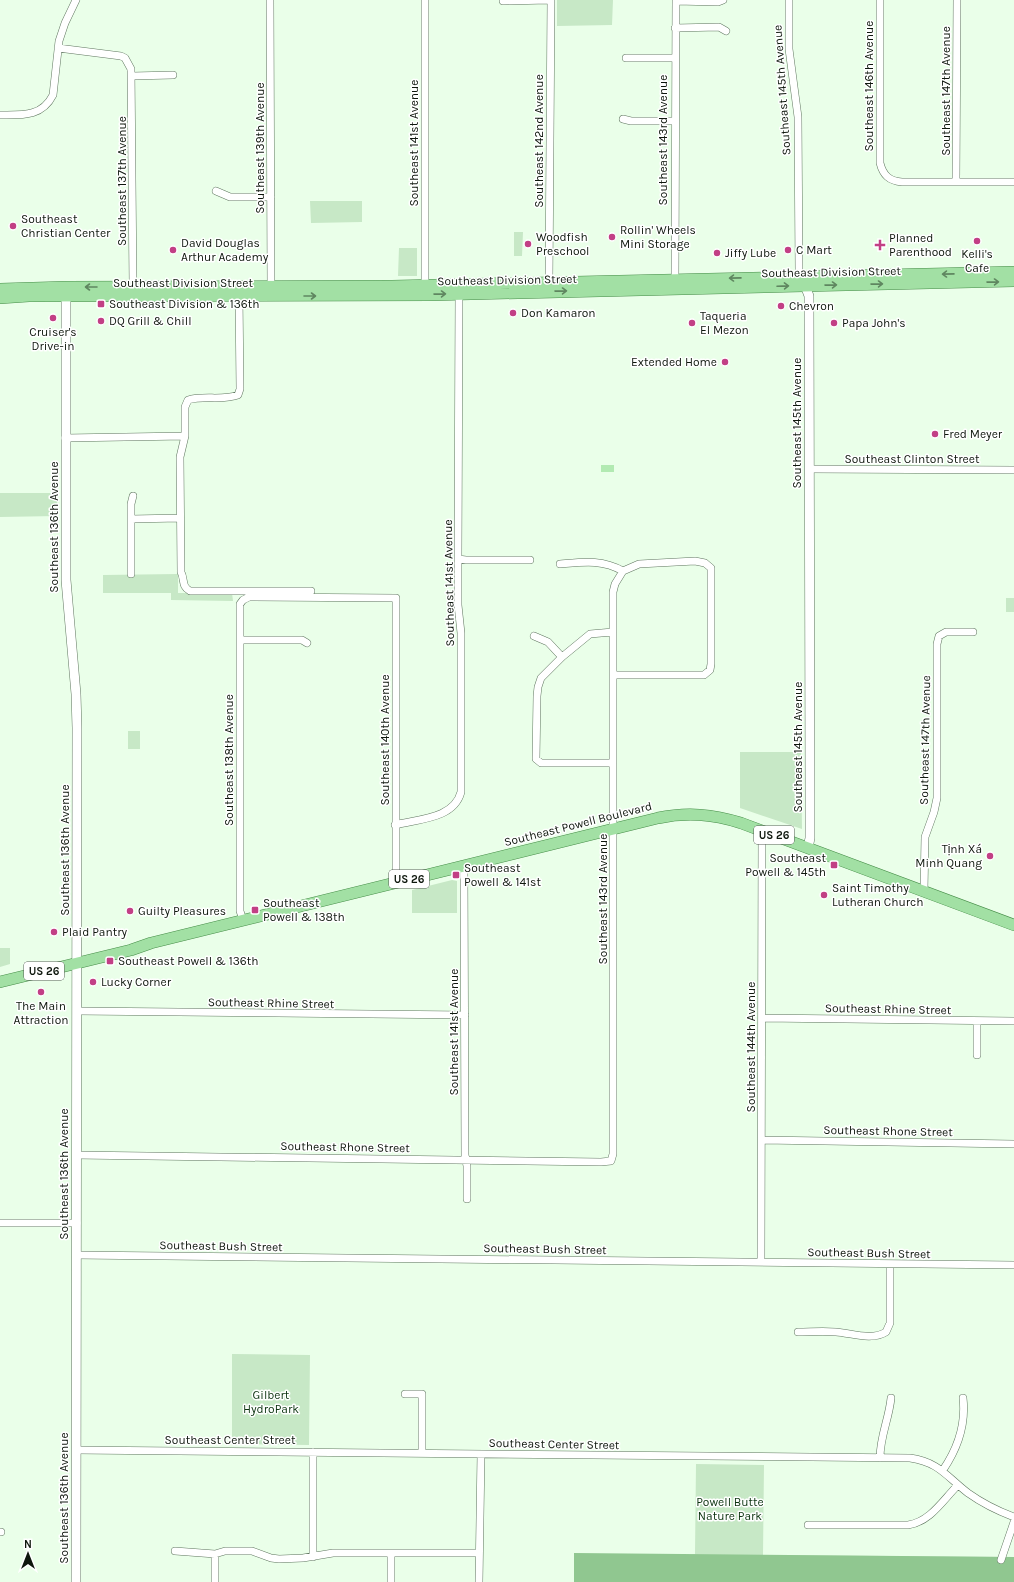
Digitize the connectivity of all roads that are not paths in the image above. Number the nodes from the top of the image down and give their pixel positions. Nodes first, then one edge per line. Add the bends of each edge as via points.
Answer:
1 (76, 0) edge
2 (270, 0) edge
3 (425, 0) edge
4 (549, 0) edge
5 (723, 0) edge
6 (789, 0) edge
7 (880, 0) edge
8 (957, 0) edge
9 (503, 1) edge
10 (676, 1) edge
11 (675, 28) junction
12 (726, 31) dead end
13 (58, 48) junction
14 (626, 58) dead end
15 (675, 58) junction
16 (173, 75) dead end
17 (132, 76) junction
18 (0, 115) edge
19 (623, 119) dead end
20 (674, 121) junction
21 (956, 182) junction
22 (1014, 182) edge
23 (216, 191) dead end
24 (271, 197) junction
25 (1014, 272) edge
26 (675, 280) junction
27 (804, 281) junction
28 (1014, 281) edge
29 (549, 282) junction
30 (425, 285) junction
31 (133, 286) junction
32 (0, 289) edge
33 (461, 289) junction
34 (644, 290) junction
35 (66, 291) junction
36 (271, 291) junction
37 (240, 295) junction
38 (394, 295) junction
39 (0, 298) edge
40 (185, 436) junction
41 (66, 438) junction
42 (809, 469) junction
43 (1014, 470) edge
44 (133, 496) dead end
45 (180, 518) junction
46 (131, 519) junction
47 (458, 559) junction
48 (530, 560) dead end
49 (560, 564) dead end
50 (623, 571) junction
51 (131, 574) dead end
52 (311, 591) dead end
53 (396, 598) joint
54 (613, 632) junction
55 (973, 632) dead end
56 (534, 636) dead end
57 (240, 640) junction
58 (307, 643) dead end
59 (562, 657) junction
60 (613, 675) junction
61 (613, 764) junction
62 (395, 825) junction
63 (614, 828) junction
64 (762, 831) junction
65 (808, 848) junction
66 (464, 866) junction
67 (396, 883) junction
68 (924, 891) junction
69 (243, 920) junction
70 (1014, 924) edge
71 (76, 960) junction
72 (0, 975) edge
73 (0, 982) edge
74 (77, 1011) junction
75 (465, 1015) junction
76 (762, 1018) junction
77 (977, 1021) junction
78 (1014, 1021) edge
79 (977, 1055) dead end
80 (762, 1140) junction
81 (1014, 1144) edge
82 (76, 1155) junction
83 (612, 1158) joint
84 (466, 1160) junction
85 (467, 1199) dead end
86 (0, 1223) edge
87 (76, 1223) junction
88 (76, 1255) junction
89 (761, 1262) junction
90 (890, 1264) junction
91 (1014, 1265) edge
92 (798, 1332) dead end
93 (405, 1394) dead end
94 (891, 1398) dead end
95 (963, 1398) dead end
96 (76, 1450) junction
97 (313, 1452) junction
98 (422, 1453) junction
99 (481, 1454) junction
100 (880, 1458) junction
101 (943, 1470) junction
102 (958, 1485) junction
103 (1014, 1518) edge
104 (1014, 1522) edge
105 (808, 1525) dead end
106 (175, 1551) dead end
107 (391, 1553) junction
108 (479, 1553) junction
109 (215, 1554) junction
110 (313, 1557) junction
111 (1001, 1560) dead end
112 (76, 1582) edge
113 (215, 1582) edge
114 (391, 1582) edge
115 (479, 1582) edge

1 - 13 street via 65,23
2 - 24 street, Southeast 139th Avenue
3 - 30 street, Southeast 141st Avenue
4 - 9 street
4 - 29 street, Southeast 142nd Avenue
5 - 10 street
6 - 27 street, Southeast 145th Avenue via 790,49 798,116 799,270
7 - 21 street, Southeast 146th Avenue via 882,171 894,182
8 - 21 street, Southeast 147th Avenue
10 - 11 street, Southeast 143rd Avenue
11 - 12 street via 719,27
11 - 15 street, Southeast 143rd Avenue
13 - 17 street via 121,56 129,64
13 - 18 street via 54,95 50,102 39,112
14 - 15 street
15 - 20 street, Southeast 143rd Avenue
16 - 17 street
17 - 31 street, Southeast 137th Avenue
19 - 20 street
20 - 26 street, Southeast 143rd Avenue
21 - 22 street
23 - 24 street via 230,196
24 - 36 street, Southeast 139th Avenue
25 -> 27 main road, Southeast Division Street
27 -> 26 main road, Southeast Division Street
26 - 29 main road, Southeast Division Street
26 - 34 main road
27 -> 28 main road, Southeast Division Street
34 -> 27 main road, Southeast Division Street
27 - 42 street, Southeast 145th Avenue via 809,296
29 - 33 main road, Southeast Division Street
30 - 33 main road, Southeast Division Street
30 - 36 main road, Southeast Division Street
30 - 38 main road via 424,290 403,291
31 -> 35 main road, Southeast Division Street
31 - 36 main road, Southeast Division Street
32 - 35 main road, Southeast Division Street
33 -> 34 main road, Southeast Division Street
38 -> 33 main road, Southeast Division Street
33 - 47 street, Southeast 141st Avenue
35 - 37 main road, Southeast Division Street
35 - 39 main road, Southeast Division Street
35 - 41 street, Southeast 136th Avenue
36 - 37 main road, Southeast Division Street
36 -> 38 main road, Southeast Division Street
37 - 40 street via 238,395 231,398 188,400 185,407
40 - 41 street
40 - 45 street via 180,457
41 - 71 street, Southeast 136th Avenue via 66,589 76,706
42 - 43 street, Southeast Clinton Street
42 - 65 street, Southeast 145th Avenue
44 - 46 street
45 - 46 street
45 - 52 street via 181,572 183,584 190,591
46 - 51 street
47 - 48 street
47 - 62 street, Southeast 141st Avenue via 461,633 461,792 455,805 445,813
49 - 50 street via 600,562
50 - 54 street, Southeast 143rd Avenue via 613,592
50 - 60 street via 639,564 695,561 705,563 711,568 712,664 704,675
53 - 57 street, Southeast 138th Avenue via 249,597 240,604
53 - 62 street, Southeast 140th Avenue
54 - 59 street via 590,634
54 - 60 street, Southeast 143rd Avenue
55 - 68 street, Southeast 147th Avenue via 946,632 939,636 937,644 937,798 925,837
56 - 59 street via 548,642
57 - 58 street via 302,640
57 - 69 street, Southeast 138th Avenue via 240,903
59 - 61 street via 541,678 538,687 536,759 540,763
60 - 61 street, Southeast 143rd Avenue
61 - 63 street, Southeast 143rd Avenue
62 - 67 street, Southeast 140th Avenue
63 - 64 main road, Southeast Powell Boulevard / US 26 via 671,815 696,814 727,819
63 - 66 main road, Southeast Powell Boulevard / US 26
63 - 83 street, Southeast 143rd Avenue
64 - 65 main road, Southeast Powell Boulevard / US 26
64 - 76 street, Southeast 144th Avenue
65 - 68 main road, Southeast Powell Boulevard / US 26
66 - 67 main road, Southeast Powell Boulevard / US 26
66 - 75 street, Southeast 141st Avenue
67 - 69 main road, Southeast Powell Boulevard / US 26
68 - 70 main road, Southeast Powell Boulevard / US 26
69 - 71 main road, Southeast Powell Boulevard / US 26 via 140,945 132,950
71 - 72 main road, Southeast Powell Boulevard / US 26
71 - 73 main road, Southeast Powell Boulevard / US 26
71 - 74 street, Southeast 136th Avenue
74 - 75 street, Southeast Rhine Street
74 - 82 street, Southeast 136th Avenue
75 - 84 street, Southeast 141st Avenue
76 - 77 street, Southeast Rhine Street
76 - 80 street, Southeast 144th Avenue
77 - 78 street, Southeast Rhine Street
77 - 79 street
80 - 81 street, Southeast Rhone Street
80 - 89 street, Southeast 144th Avenue
82 - 84 street, Southeast Rhone Street
82 - 87 street, Southeast 136th Avenue
83 - 84 street, Southeast Rhone Street via 601,1162
84 - 85 street, Southeast 141st Avenue
86 - 87 street
87 - 88 street, Southeast 136th Avenue
88 - 89 street, Southeast Bush Street
88 - 96 street, Southeast 136th Avenue
89 - 90 street, Southeast Bush Street
90 - 91 street, Southeast Bush Street
90 - 92 street via 890,1323 886,1332 878,1335 855,1335
93 - 98 street via 422,1394
94 - 100 street via 882,1434
95 - 101 street via 965,1415 959,1439
96 - 97 street, Southeast Center Street
96 - 112 street, Southeast 136th Avenue
97 - 98 street, Southeast Center Street
97 - 110 street
98 - 99 street, Southeast Center Street
99 - 100 street, Southeast Center Street
99 - 108 street
100 - 101 street, Southeast Center Street via 917,1459
101 - 102 street, Southeast Center Street
102 - 103 street, Southeast Center Street via 986,1505
102 - 105 street via 925,1520 917,1524
104 - 111 street
106 - 109 street
107 - 108 street
107 - 110 street via 333,1553
107 - 114 street
108 - 115 street
109 - 110 street via 225,1551 252,1552 270,1558
109 - 113 street

